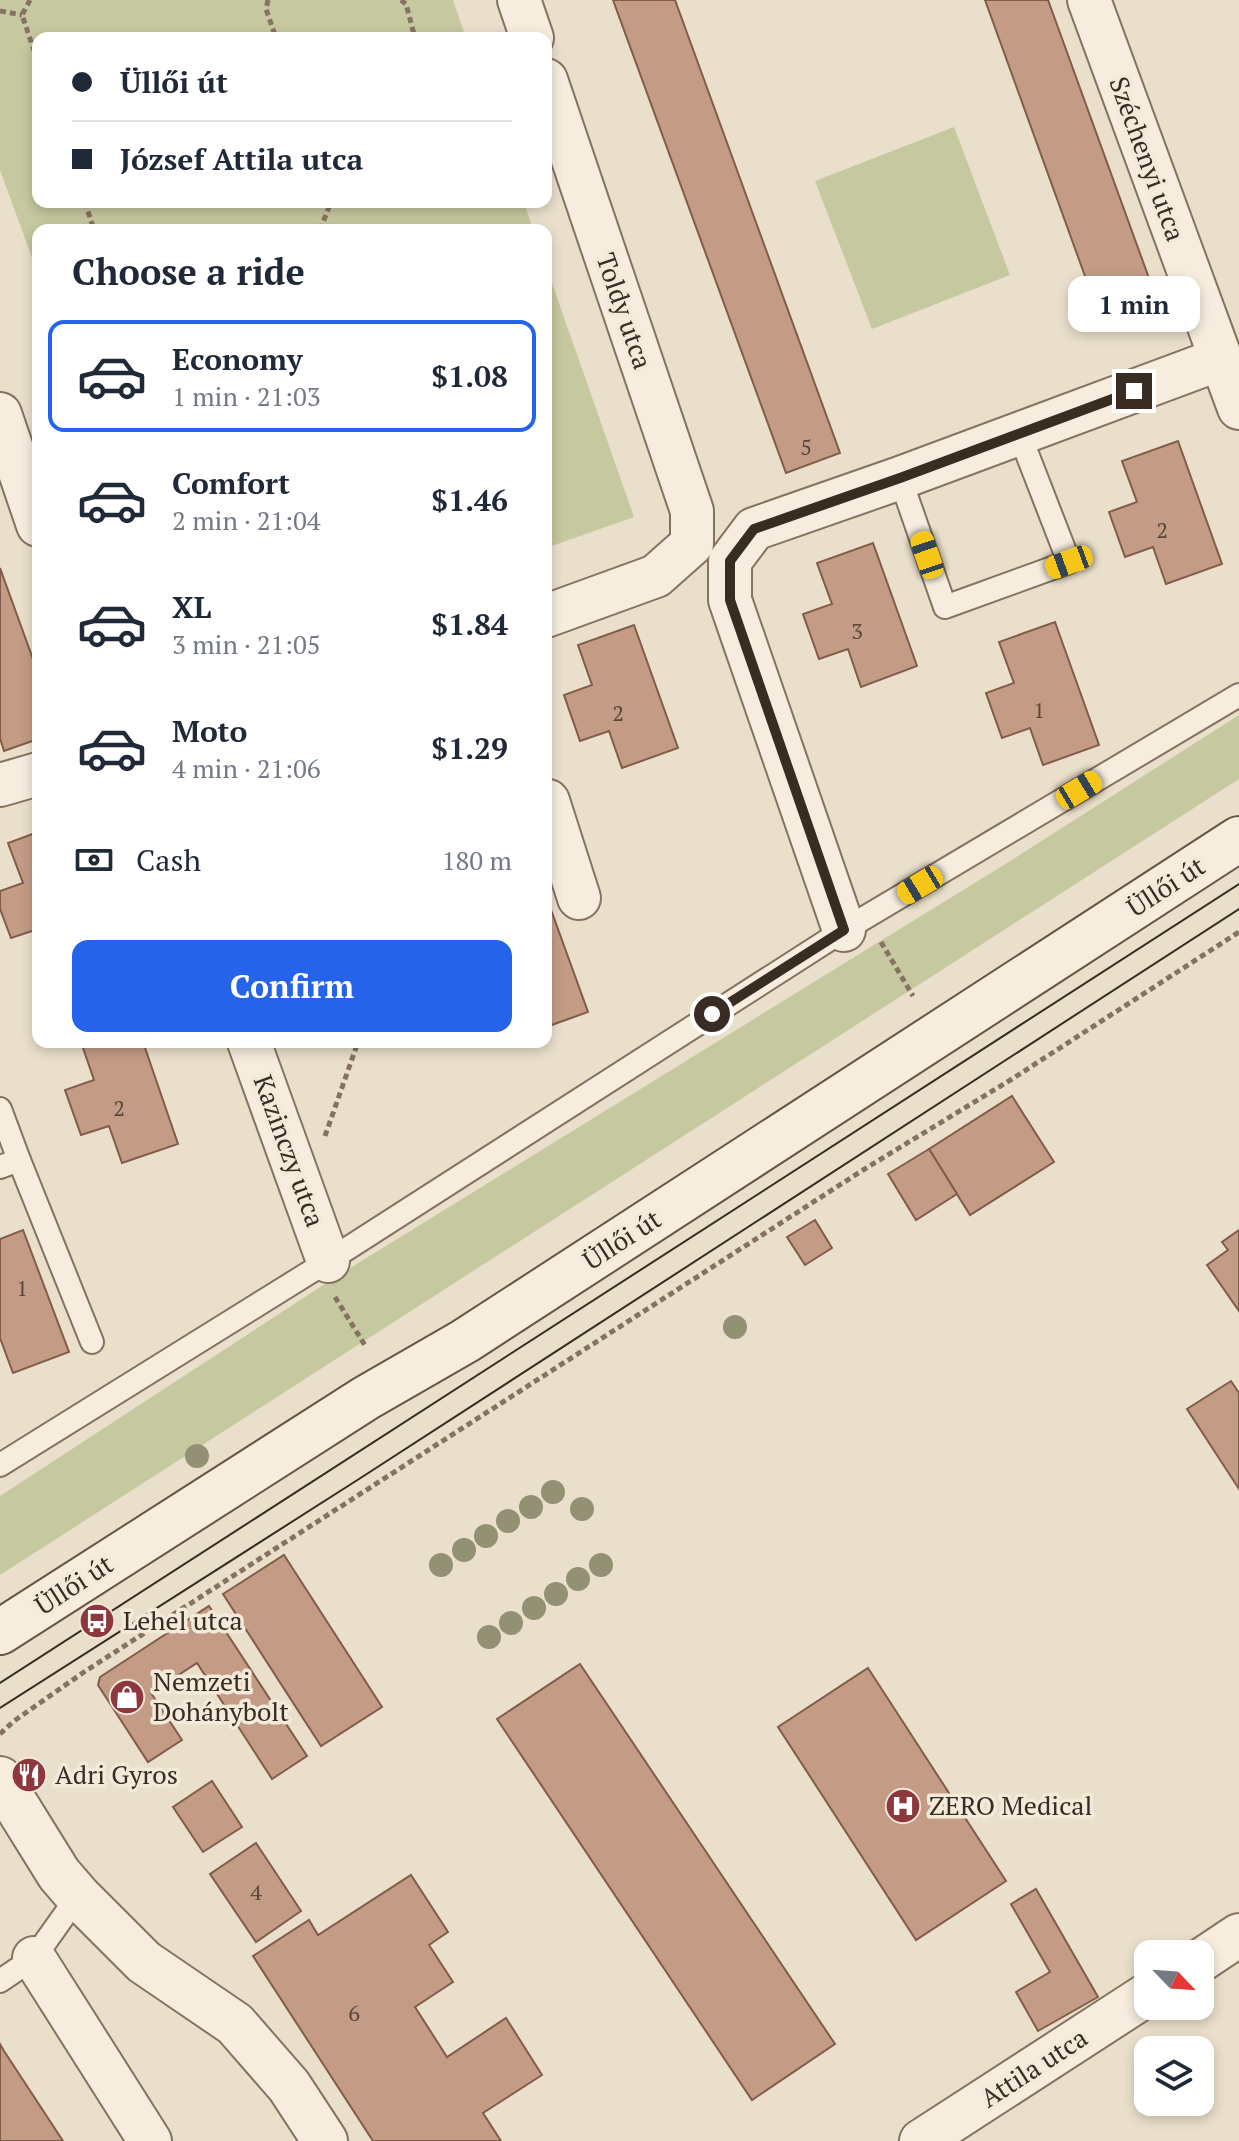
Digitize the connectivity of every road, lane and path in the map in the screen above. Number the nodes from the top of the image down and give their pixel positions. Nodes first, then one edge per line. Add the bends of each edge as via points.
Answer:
1 (30, 0) edge
2 (268, 0) edge
3 (401, 0) edge
4 (519, 0) edge
5 (1089, 0) edge
6 (0, 11) edge
7 (22, 15) junction
8 (274, 32) edge
9 (413, 32) edge
10 (530, 32) edge
11 (32, 44) edge
12 (552, 98) edge
13 (1220, 359) junction
14 (1239, 408) edge
15 (0, 414) edge
16 (1019, 433) junction
17 (900, 478) junction
18 (32, 507) edge
19 (552, 614) edge
20 (1239, 695) edge
21 (32, 776) edge
22 (0, 785) edge
23 (552, 814) edge
24 (1239, 839) edge
25 (579, 898) dead end
26 (855, 923) junction
27 (1239, 932) edge
28 (913, 996) dead end
29 (251, 1048) edge
30 (356, 1048) edge
31 (0, 1109) edge
32 (9, 1164) edge
33 (304, 1194) junction
34 (323, 1264) junction
35 (92, 1342) dead end
36 (366, 1347) dead end
37 (0, 1465) edge
38 (0, 1632) edge
39 (0, 1734) edge
40 (0, 1779) edge
41 (78, 1896) junction
42 (1239, 1935) edge
43 (1214, 1952) edge
44 (34, 1958) junction
45 (0, 1981) edge
46 (1134, 2003) edge
47 (150, 2141) edge
48 (325, 2141) edge
49 (921, 2141) edge

1 - 7 path
2 - 8 path
3 - 9 path
4 - 10 street
5 - 13 street, Széchenyi utca
6 - 7 path
7 - 11 path
12 - 19 street, Toldy utca via 692,511 692,544 656,576
13 - 14 street, Széchenyi utca
13 - 16 street
15 - 18 street
16 - 17 street
16 - 17 lane via 1069,562 945,607
17 - 26 street via 754,529 730,561 730,600
20 - 26 lane
21 - 22 street
23 - 25 street
24 - 38 main road, Üllői út via 477,1333
26 - 28 path
26 - 34 lane
27 - 39 path via 84,1672
29 - 33 street, Kazinczy utca
30 - 33 path
31 - 32 lane
32 - 35 lane
33 - 34 street, Kazinczy utca
34 - 36 path
34 - 37 lane
40 - 41 main road
41 - 44 lane
41 - 48 main road via 144,1962 235,2024 289,2086
42 - 43 street
44 - 45 lane
44 - 47 street
46 - 49 street, Attila utca

